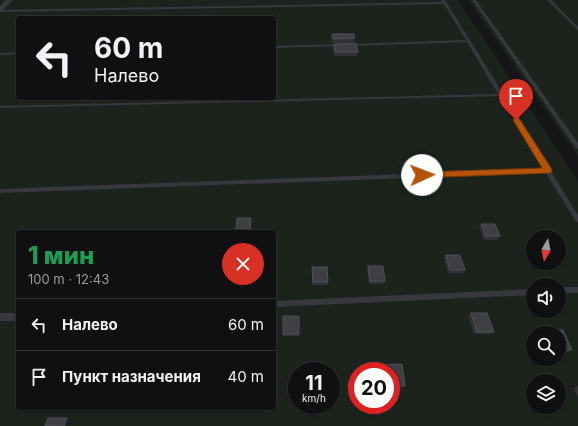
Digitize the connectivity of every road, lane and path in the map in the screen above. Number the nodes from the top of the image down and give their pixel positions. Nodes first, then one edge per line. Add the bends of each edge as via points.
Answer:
1 (10, 0) edge
2 (474, 0) edge
3 (549, 0) edge
4 (444, 2) edge
5 (0, 11) edge
6 (578, 29) edge
7 (468, 42) junction
8 (276, 46) edge
9 (16, 53) edge
10 (0, 54) edge
11 (501, 95) junction
12 (0, 107) edge
13 (578, 147) edge
14 (548, 170) junction
15 (0, 191) edge
16 (578, 220) edge
17 (566, 290) edge
18 (578, 290) edge
19 (526, 292) edge
20 (276, 304) edge
21 (16, 317) edge
22 (0, 318) edge

1 - 5 street
2 - 13 lane
3 - 6 lane
4 - 5 lane
4 - 7 lane
7 - 8 lane
7 - 11 lane
9 - 10 lane
11 - 12 lane
11 - 14 lane
14 - 15 lane
14 - 16 lane
17 - 18 lane
19 - 20 lane
21 - 22 lane

